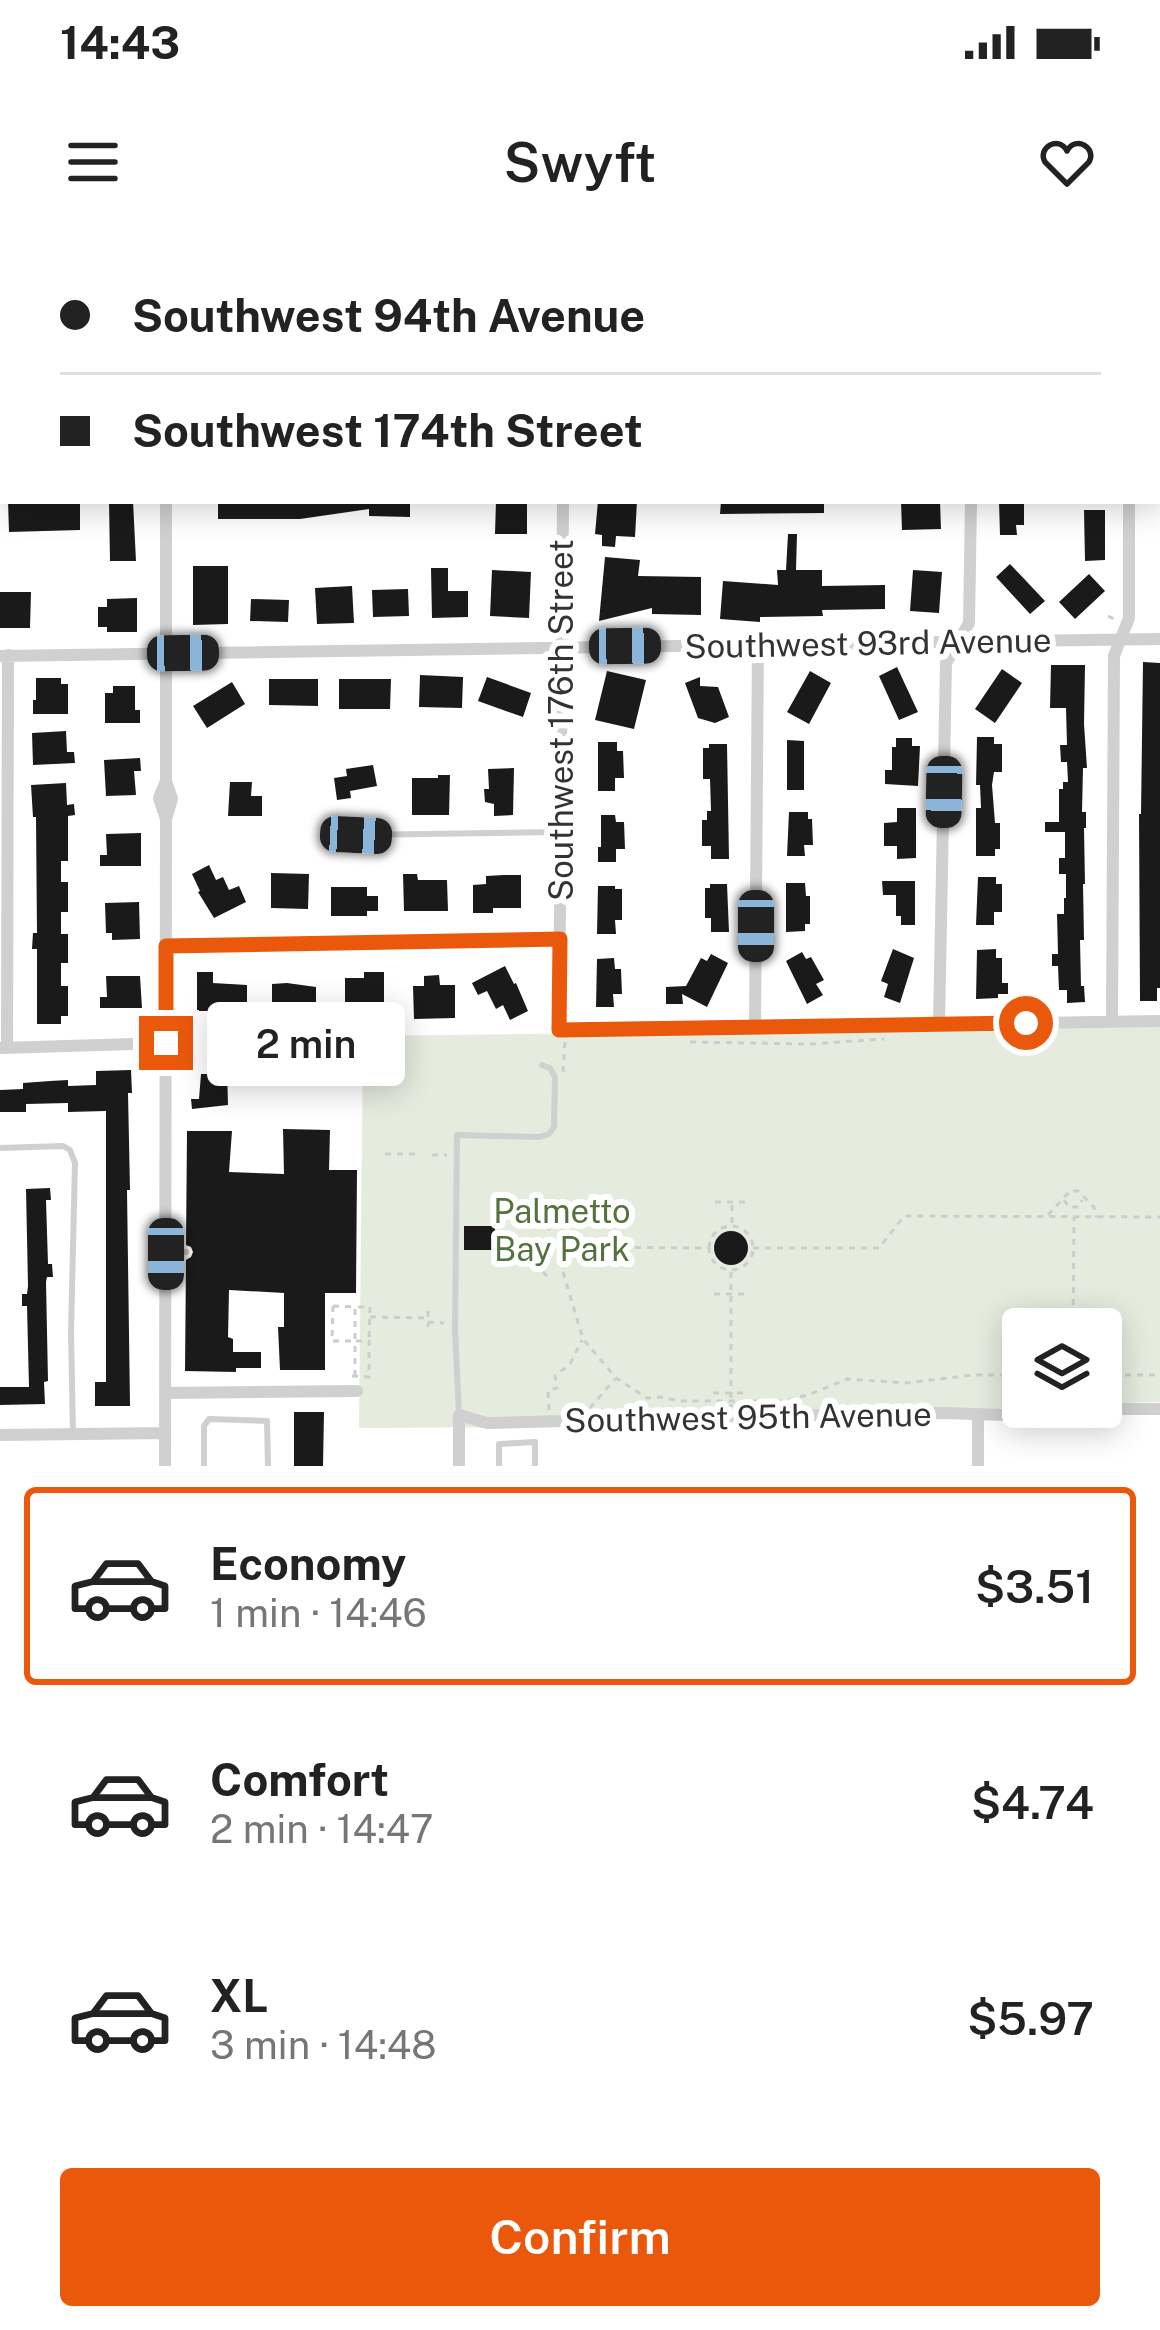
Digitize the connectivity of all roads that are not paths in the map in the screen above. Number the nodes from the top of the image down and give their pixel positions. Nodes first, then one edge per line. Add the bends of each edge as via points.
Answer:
1 (166, 504) edge
2 (563, 504) edge
3 (970, 504) edge
4 (1129, 504) edge
5 (1120, 639) junction
6 (1160, 639) edge
7 (957, 642) junction
8 (758, 643) junction
9 (562, 648) junction
10 (166, 653) junction
11 (4, 656) edge
12 (346, 819) dead end
13 (560, 832) junction
14 (560, 939) junction
15 (166, 946) junction
16 (1160, 1021) edge
17 (1112, 1022) junction
18 (939, 1025) junction
19 (755, 1028) junction
20 (166, 1043) junction
21 (4, 1048) edge
22 (542, 1065) dead end
23 (0, 1148) edge
24 (186, 1252) dead end
25 (166, 1254) junction
26 (355, 1381) road end
27 (165, 1393) junction
28 (1122, 1409) edge
29 (1160, 1409) edge
30 (1002, 1414) edge
31 (459, 1415) junction
32 (978, 1415) junction
33 (73, 1433) junction
34 (165, 1433) junction
35 (0, 1435) edge
36 (165, 1466) edge
37 (204, 1466) edge
38 (268, 1466) edge
39 (459, 1466) edge
40 (499, 1466) edge
41 (535, 1466) edge
42 (978, 1466) edge

1 - 10 street
2 - 9 street, Southwest 176th Street
3 - 7 street via 969,623
4 - 5 street via 1129,618
5 - 6 street, Southwest 93rd Avenue
5 - 7 street, Southwest 93rd Avenue
5 - 17 street
7 - 8 street, Southwest 93rd Avenue
7 - 18 street via 946,663
8 - 9 street, Southwest 93rd Avenue
8 - 19 street
9 - 10 street, Southwest 93rd Avenue
9 - 13 street, Southwest 176th Street
10 - 11 street, Southwest 93rd Avenue
10 - 15 street
11 - 21 street
12 - 13 lane via 356,835
13 - 14 street, Southwest 176th Street
14 - 15 street
14 - 19 street, Southwest 176th Street via 562,1035
15 - 20 street
16 - 17 street
17 - 18 street
18 - 19 street
20 - 21 street
20 - 25 street
22 - 31 lane via 555,1077 549,1134 458,1136
23 - 33 lane via 63,1146 75,1163
24 - 25 lane
25 - 27 street
26 - 27 street
27 - 34 street
28 - 29 street
30 - 32 street, Southwest 95th Avenue
31 - 32 street, Southwest 95th Avenue via 487,1423
31 - 39 street
32 - 42 street
33 - 34 street
33 - 35 street
34 - 36 street
37 - 38 lane via 209,1418 267,1421
40 - 41 lane via 499,1444 535,1442

